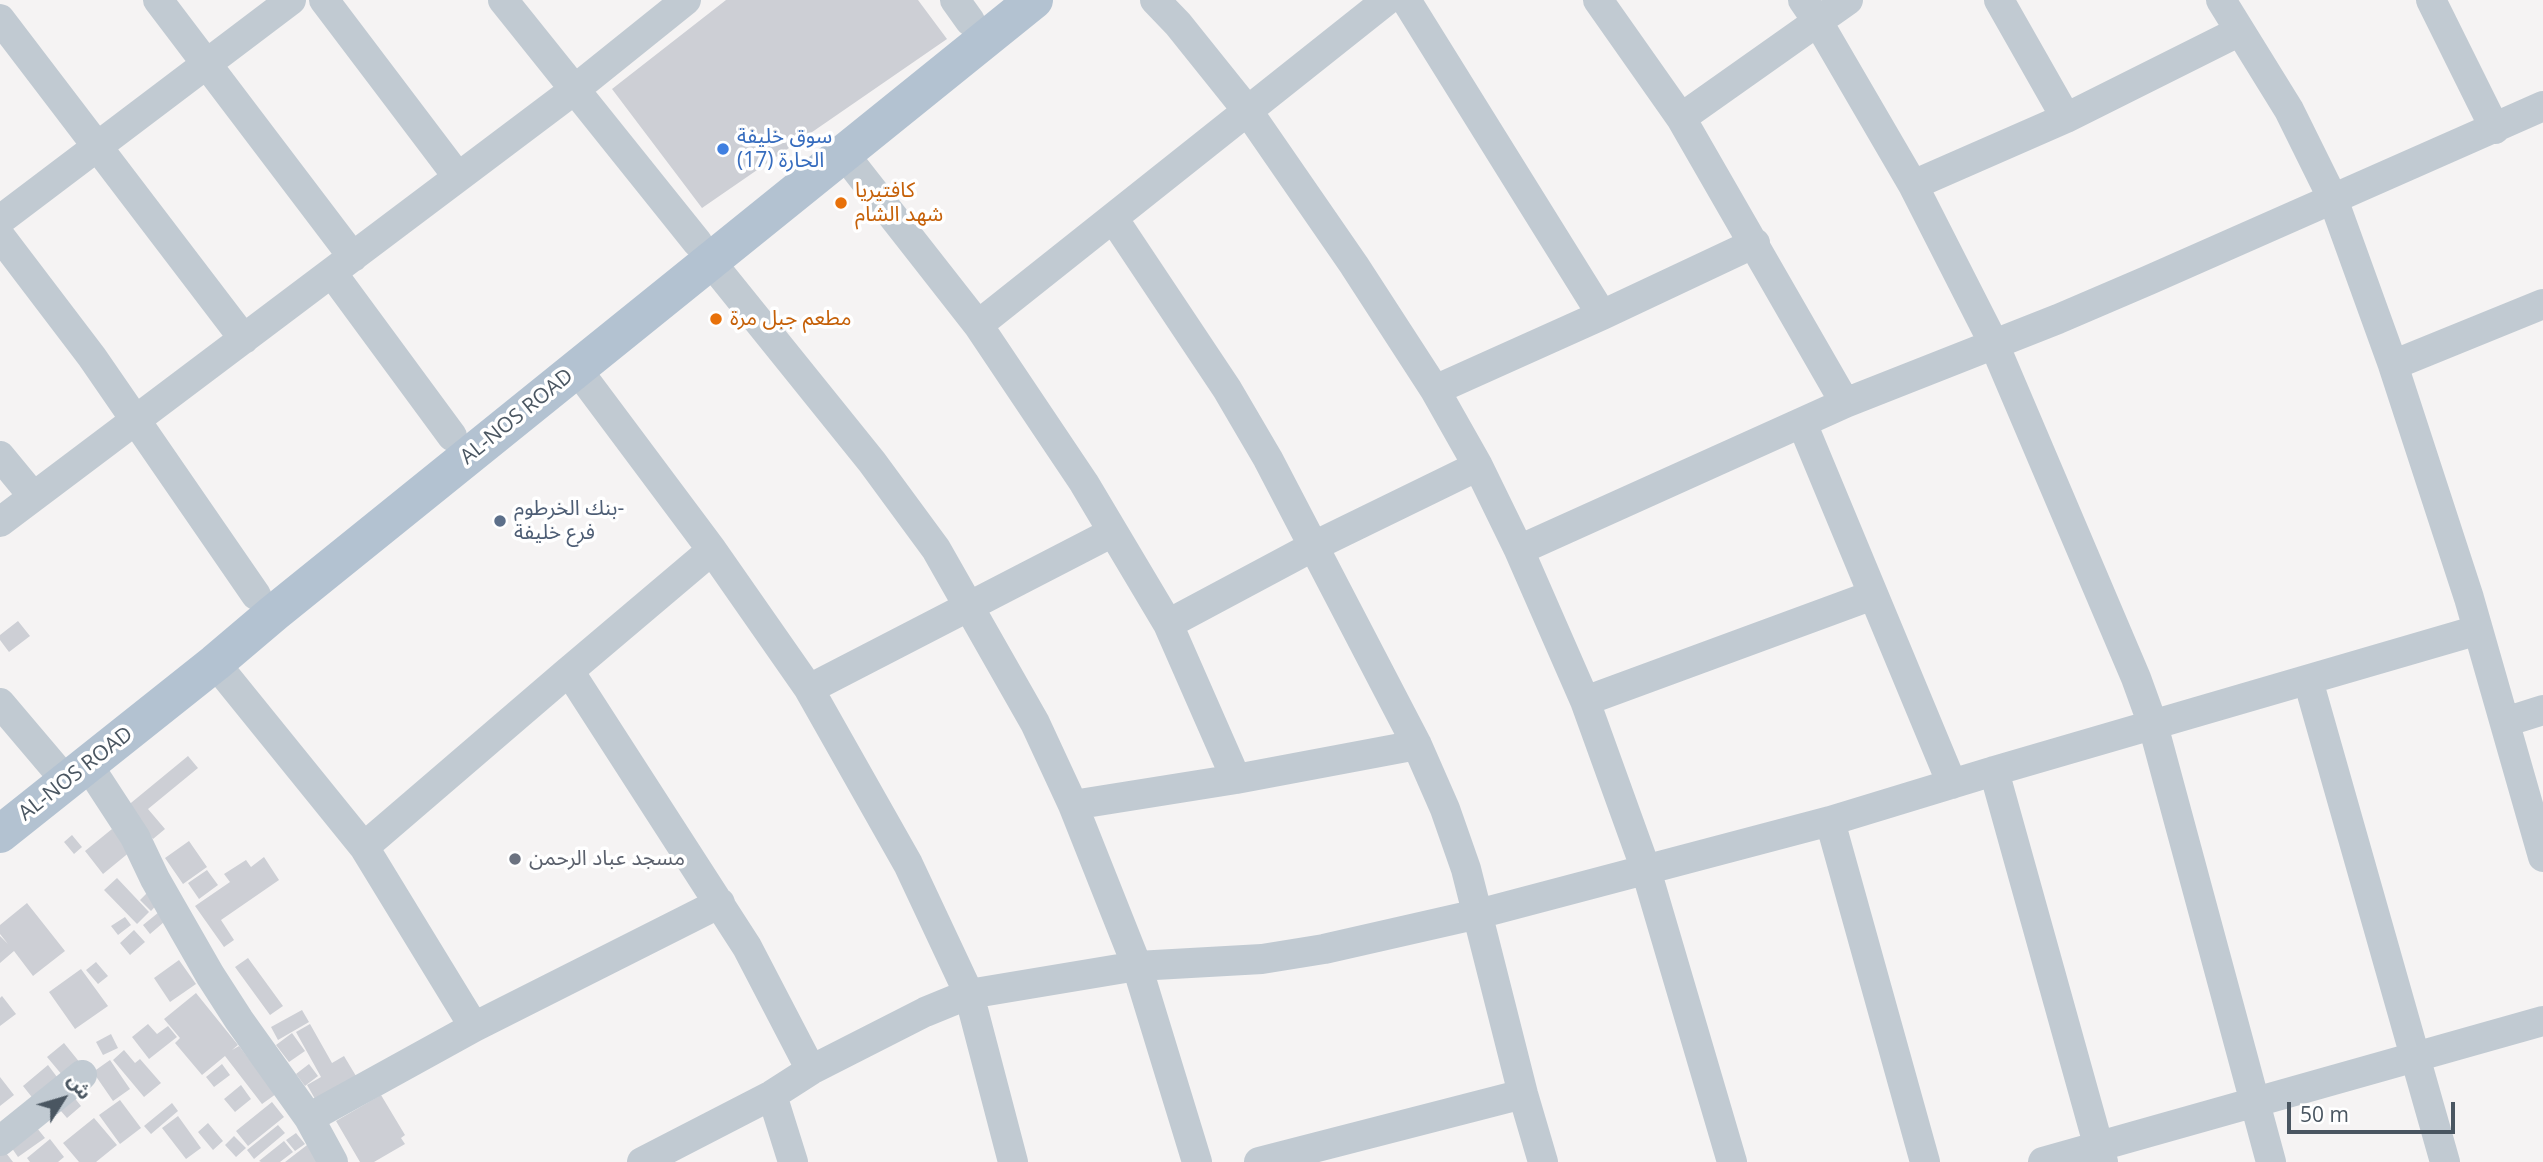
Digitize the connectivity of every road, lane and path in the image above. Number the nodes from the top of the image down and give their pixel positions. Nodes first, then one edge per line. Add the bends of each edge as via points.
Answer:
1 (158, 0) edge
2 (291, 0) edge
3 (324, 0) edge
4 (503, 0) edge
5 (686, 0) edge
6 (1034, 0) edge
7 (1155, 0) edge
8 (1387, 0) edge
9 (1406, 0) edge
10 (1598, 0) edge
11 (1848, 0) edge
12 (1999, 0) edge
13 (2221, 0) edge
14 (2431, 0) edge
15 (974, 7) edge
16 (1811, 11) edge
17 (0, 19) edge
18 (2240, 31) junction
19 (207, 64) junction
20 (575, 90) junction
21 (2543, 106) edge
22 (1247, 110) junction
23 (1681, 118) junction
24 (2066, 118) junction
25 (2495, 129) junction
26 (98, 148) junction
27 (844, 154) junction
28 (457, 177) junction
29 (1913, 185) junction
30 (2333, 199) junction
31 (1113, 218) junction
32 (0, 220) edge
33 (0, 236) edge
34 (1755, 243) junction
35 (703, 251) junction
36 (343, 265) junction
37 (2543, 304) edge
38 (1602, 315) junction
39 (978, 324) junction
40 (244, 339) junction
41 (1994, 344) junction
42 (2393, 365) junction
43 (576, 368) junction
44 (1435, 390) junction
45 (1845, 403) junction
46 (136, 419) junction
47 (1802, 422) junction
48 (452, 436) junction
49 (0, 456) edge
50 (1478, 466) junction
51 (33, 496) junction
52 (0, 522) edge
53 (1113, 532) junction
54 (1314, 546) junction
55 (712, 550) junction
56 (1519, 550) junction
57 (308, 569) junction
58 (256, 595) junction
59 (1874, 595) junction
60 (969, 604) junction
61 (1168, 624) junction
62 (2479, 630) junction
63 (215, 663) junction
64 (569, 671) junction
65 (2308, 680) junction
66 (809, 689) junction
67 (1585, 701) junction
68 (0, 703) edge
69 (2543, 710) edge
70 (2505, 722) junction
71 (2153, 725) junction
72 (1417, 745) junction
73 (69, 771) junction
74 (1994, 771) junction
75 (1236, 779) junction
76 (1952, 784) junction
77 (1073, 805) junction
78 (0, 806) edge
79 (1830, 821) junction
80 (0, 834) edge
81 (364, 848) junction
82 (2543, 857) edge
83 (1646, 870) junction
84 (720, 904) junction
85 (1478, 914) junction
86 (1137, 966) junction
87 (969, 994) junction
88 (2543, 1021) edge
89 (474, 1027) junction
90 (2415, 1057) junction
91 (811, 1070) junction
92 (82, 1075) dead end
93 (1523, 1094) junction
94 (772, 1095) junction
95 (2254, 1102) junction
96 (309, 1118) junction
97 (0, 1141) edge
98 (1352, 1151) edge
99 (2101, 1154) edge
100 (333, 1162) edge
101 (642, 1162) edge
102 (793, 1162) edge
103 (1013, 1162) edge
104 (1197, 1162) edge
105 (1259, 1162) edge
106 (1544, 1162) edge
107 (1732, 1162) edge
108 (1925, 1162) edge
109 (2043, 1162) edge
110 (2272, 1162) edge
111 (2445, 1162) edge

1 - 19 street
2 - 19 street
3 - 28 street
4 - 20 street
5 - 20 street
6 - 27 main road, AL-NOS ROAD
7 - 22 street
8 - 22 street
9 - 38 street
10 - 23 street
11 - 16 street
12 - 24 street
13 - 18 street
14 - 25 street
15 - 35 main road, AL-NOS ROAD
16 - 23 street
16 - 29 street
17 - 26 street
18 - 24 street
18 - 30 street via 2288,110
19 - 26 street
19 - 36 street
20 - 28 street
20 - 35 street
21 - 25 street
22 - 31 street
22 - 44 street
23 - 34 street
24 - 29 street
25 - 30 street
26 - 32 street
26 - 40 street
27 - 35 main road, AL-NOS ROAD
27 - 39 street
28 - 36 street
29 - 41 street
30 - 41 street
30 - 42 street
31 - 39 street
31 - 54 street via 1227,389
33 - 46 street
34 - 38 street
34 - 45 street
35 - 43 main road, AL-NOS ROAD
35 - 48 main road, AL-NOS ROAD
35 - 60 street via 872,463 936,549
36 - 40 street
36 - 48 street
37 - 42 street
38 - 44 street
39 - 53 street
40 - 46 street
41 - 45 street
41 - 71 street
42 - 62 street
43 - 55 street
43 - 57 main road, AL-NOS ROAD
44 - 50 street
45 - 47 street
46 - 51 street
46 - 58 street
47 - 56 street
47 - 59 street
48 - 57 main road, AL-NOS ROAD
49 - 51 street
50 - 54 street
50 - 56 street
51 - 52 street
53 - 60 street
53 - 61 street
54 - 61 street
54 - 72 street
55 - 64 street
55 - 66 street
56 - 67 street
57 - 58 main road, AL-NOS ROAD
57 - 63 main road, AL-NOS ROAD
58 - 73 main road, AL-NOS ROAD
59 - 67 street
59 - 76 street
60 - 66 street
60 - 77 street via 1035,723
61 - 75 street
62 - 65 street
62 - 70 street
63 - 73 main road, AL-NOS ROAD
63 - 81 street
64 - 81 street
64 - 84 street
65 - 71 street
65 - 90 street
66 - 87 street via 908,864
67 - 83 street
68 - 73 street
69 - 70 street
70 - 82 street
71 - 74 street
71 - 95 street
72 - 75 street
72 - 85 street via 1445,809
73 - 78 main road, AL-NOS ROAD
73 - 80 main road, AL-NOS ROAD
73 - 96 street via 135,838 210,975
74 - 76 street
74 - 99 street
75 - 77 street
76 - 79 street
77 - 86 street
79 - 83 street
79 - 108 street
81 - 89 street
83 - 85 street
83 - 107 street
84 - 89 street
84 - 91 street
85 - 86 street via 1262,959
85 - 93 street
86 - 87 street
86 - 104 street
87 - 91 street
87 - 103 street
88 - 90 street
89 - 96 street
90 - 95 street
90 - 111 street
91 - 94 street
92 - 97 street
93 - 98 street
93 - 106 street
94 - 101 street
94 - 102 street
95 - 99 street
95 - 110 street
96 - 100 street
98 - 105 street
99 - 109 street

